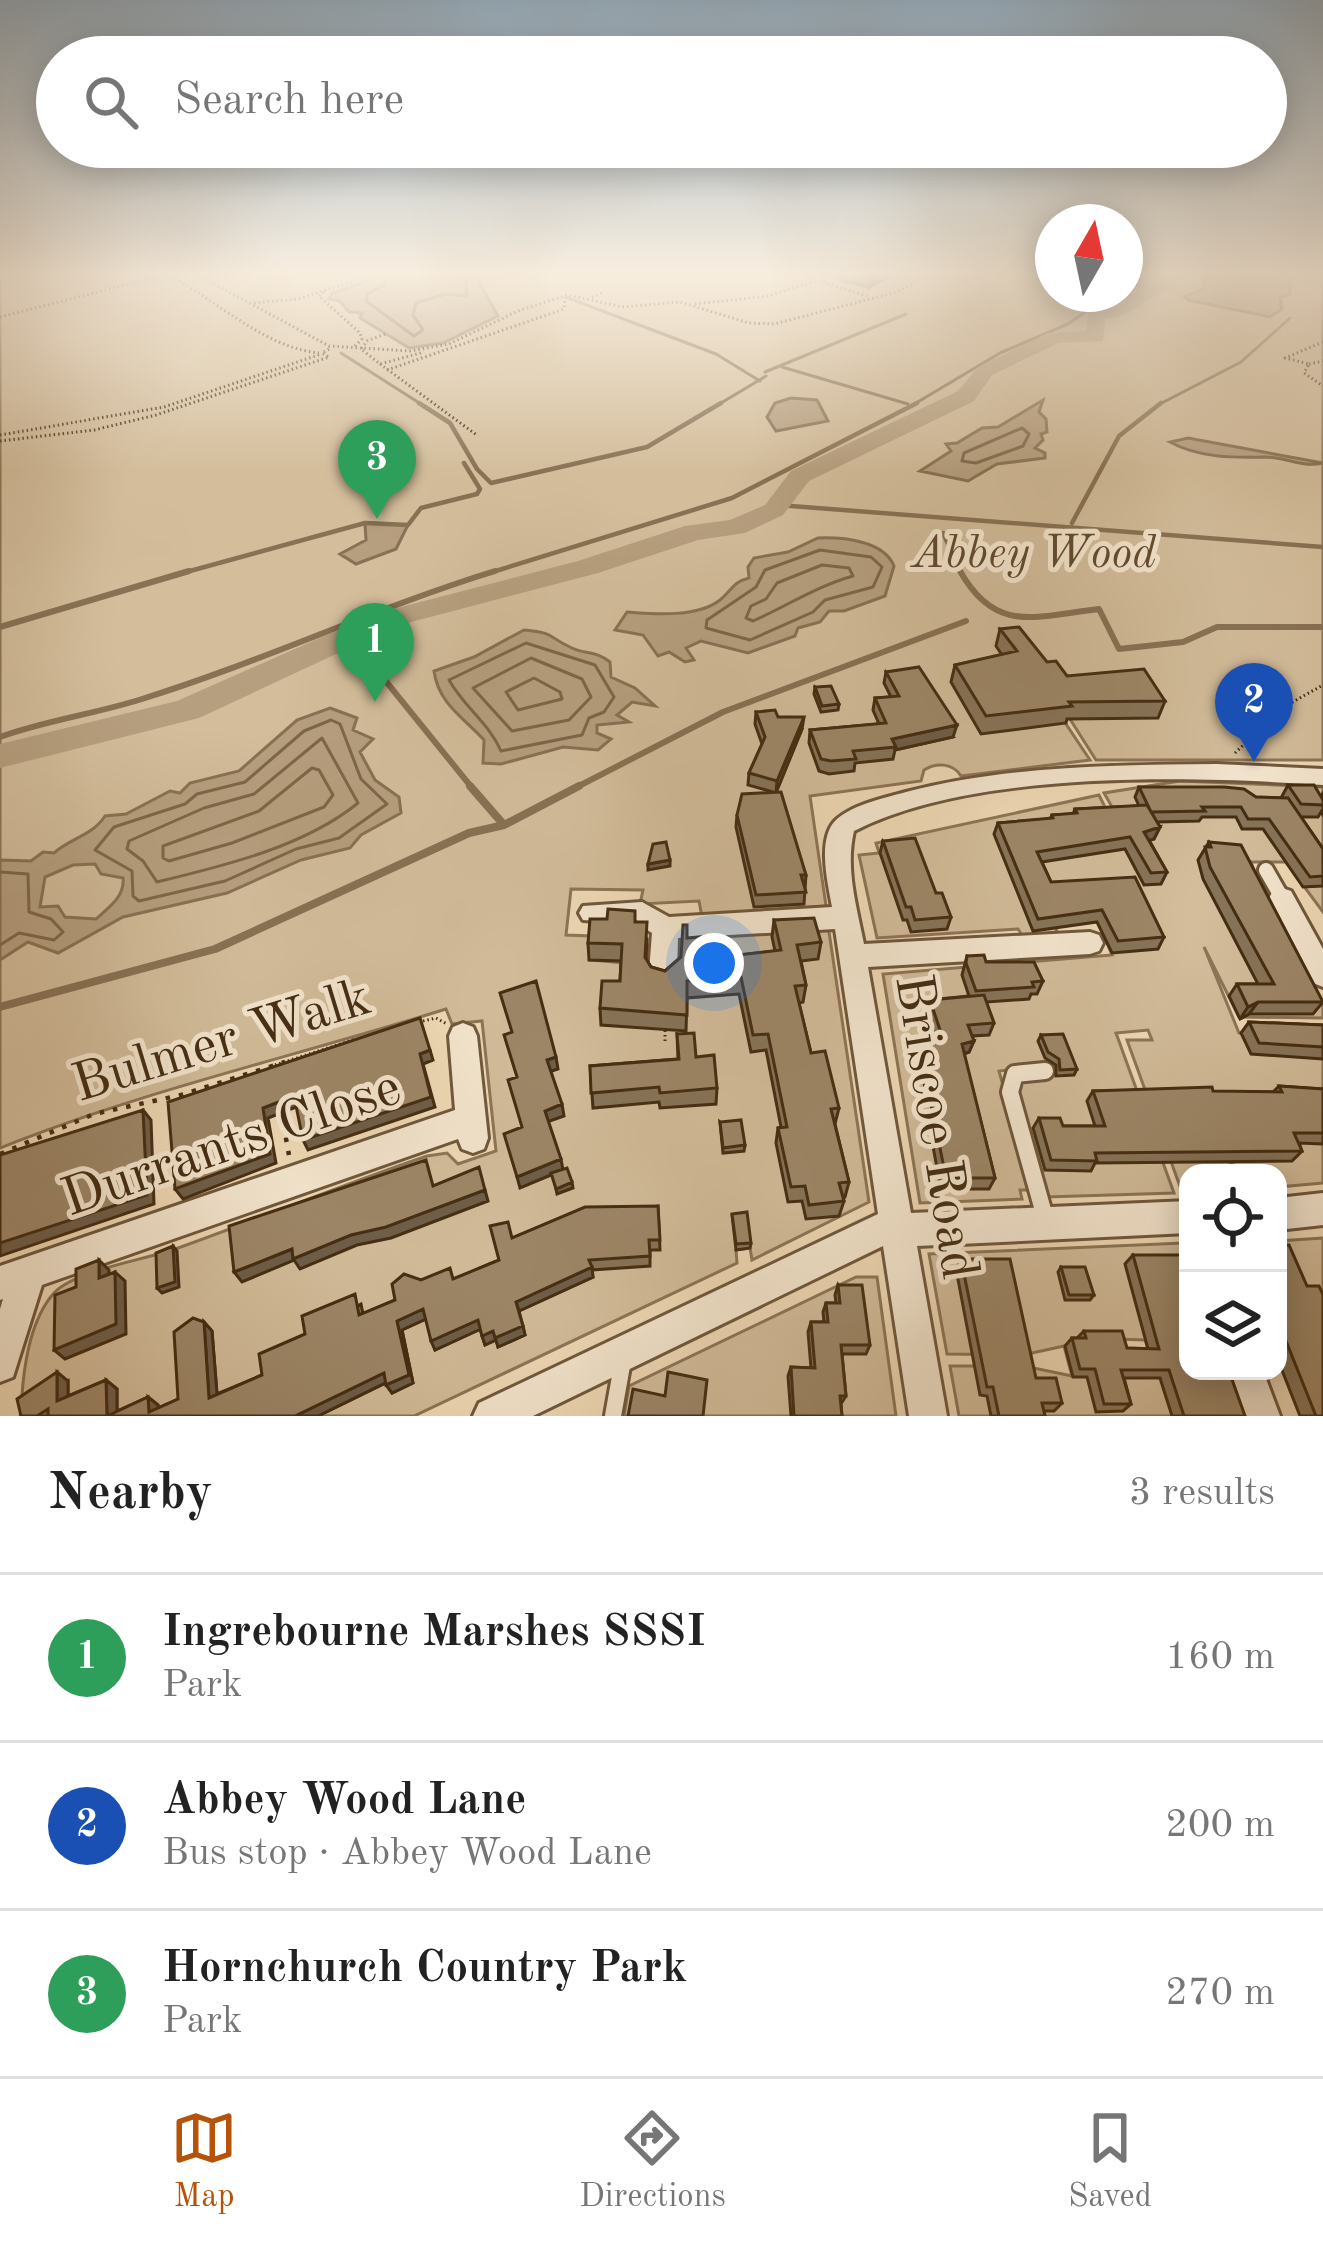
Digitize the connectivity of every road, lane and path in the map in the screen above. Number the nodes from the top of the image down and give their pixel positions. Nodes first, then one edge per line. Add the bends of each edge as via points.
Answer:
1 (272, 339) edge
2 (318, 339) edge
3 (362, 339) edge
4 (372, 339) edge
5 (456, 339) edge
6 (477, 339) edge
7 (1323, 342) edge
8 (332, 347) junction
9 (351, 349) junction
10 (362, 349) junction
11 (426, 351) junction
12 (322, 353) junction
13 (1323, 361) edge
14 (380, 364) junction
15 (1309, 364) junction
16 (387, 370) junction
17 (1323, 386) edge
18 (478, 436) dead end
19 (0, 438) edge
20 (1323, 685) edge
21 (1217, 769) junction
22 (1323, 777) edge
23 (1266, 870) dead end
24 (1282, 898) joint
25 (592, 913) edge
26 (849, 917) junction
27 (664, 928) junction
28 (1090, 943) dead end
29 (856, 956) junction
30 (663, 972) edge
31 (1323, 975) edge
32 (666, 1014) edge
33 (422, 1021) edge
34 (463, 1036) joint
35 (358, 1039) edge
36 (665, 1042) dead end
37 (272, 1062) junction
38 (1045, 1071) dead end
39 (276, 1082) edge
40 (279, 1102) edge
41 (0, 1154) edge
42 (293, 1181) junction
43 (1323, 1208) edge
44 (1287, 1213) edge
45 (1179, 1217) edge
46 (1046, 1224) junction
47 (898, 1226) junction
48 (14, 1277) edge
49 (624, 1353) junction
50 (0, 1364) edge
51 (1248, 1380) edge
52 (492, 1416) edge
53 (613, 1416) edge
54 (928, 1416) edge
55 (1261, 1416) edge

1 - 12 path
2 - 8 path
3 - 9 path
4 - 10 path
5 - 11 path
6 - 16 path
7 - 15 path via 1285,358
8 - 9 path
8 - 12 path
9 - 10 path
10 - 11 path
10 - 14 path
11 - 14 path
12 - 19 path via 329,358 156,415
13 - 15 path
14 - 16 path
15 - 17 path via 1304,373
16 - 18 path
20 - 21 path via 1282,708
21 - 22 street
21 - 26 street, Briscoe Road via 1060,779 870,808 844,826 836,855
23 - 24 lane
24 - 31 street
25 - 27 street via 642,913
26 - 27 street
26 - 29 street, Briscoe Road
27 - 30 street
28 - 29 street
29 - 47 street, Briscoe Road
32 - 36 path
33 - 34 path, Bulmer Walk via 443,1020
34 - 42 street, Durrants Close via 472,1128
35 - 37 path, Bulmer Walk
37 - 39 path
37 - 41 path, Bulmer Walk via 182,1095 94,1114
38 - 46 lane via 1015,1074 1010,1092
40 - 42 path
42 - 48 street, Durrants Close
43 - 44 street
45 - 46 street
46 - 47 street
47 - 49 street
47 - 54 street, Briscoe Road
48 - 50 street, Durrants Close
49 - 52 street
49 - 53 lane
51 - 55 street

